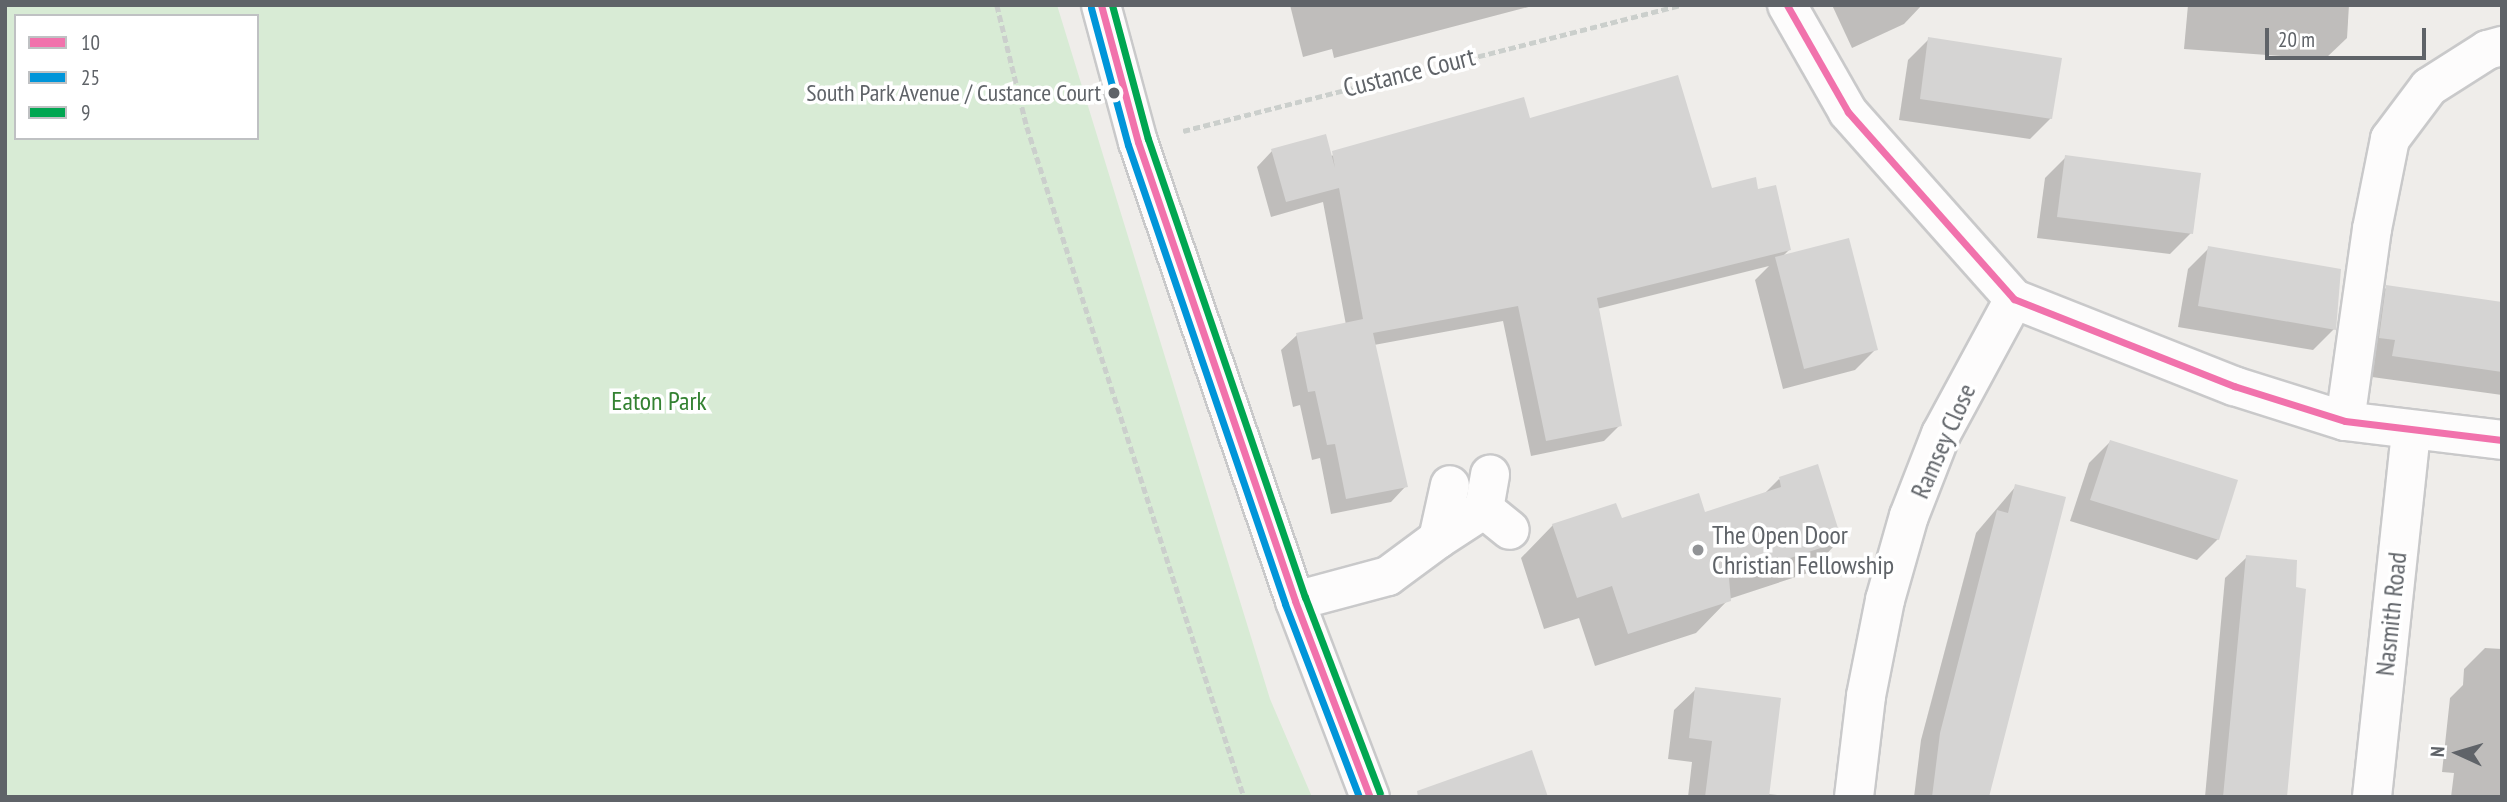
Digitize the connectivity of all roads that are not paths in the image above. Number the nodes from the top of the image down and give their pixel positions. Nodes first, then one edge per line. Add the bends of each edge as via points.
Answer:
1 (1101, 5) edge
2 (1787, 5) edge
3 (2502, 46) edge
4 (2014, 299) junction
5 (2345, 421) junction
6 (2411, 431) junction
7 (2502, 440) edge
8 (1450, 485) dead end
9 (1495, 505) dead end
10 (1438, 539) junction
11 (1295, 601) junction
12 (1370, 797) edge
13 (1854, 797) edge
14 (2372, 797) edge

1 - 11 street via 1139,142
2 - 4 street via 1848,112
3 - 5 street via 2487,50 2429,87 2390,139 2372,229
4 - 5 street via 2222,382
4 - 13 street, Ramsey Close via 1941,434 1909,516 1885,600 1866,696
5 - 6 street
6 - 7 street
6 - 14 street, Nasmith Road
8 - 10 street
9 - 10 street
10 - 11 street via 1388,576
11 - 12 street

